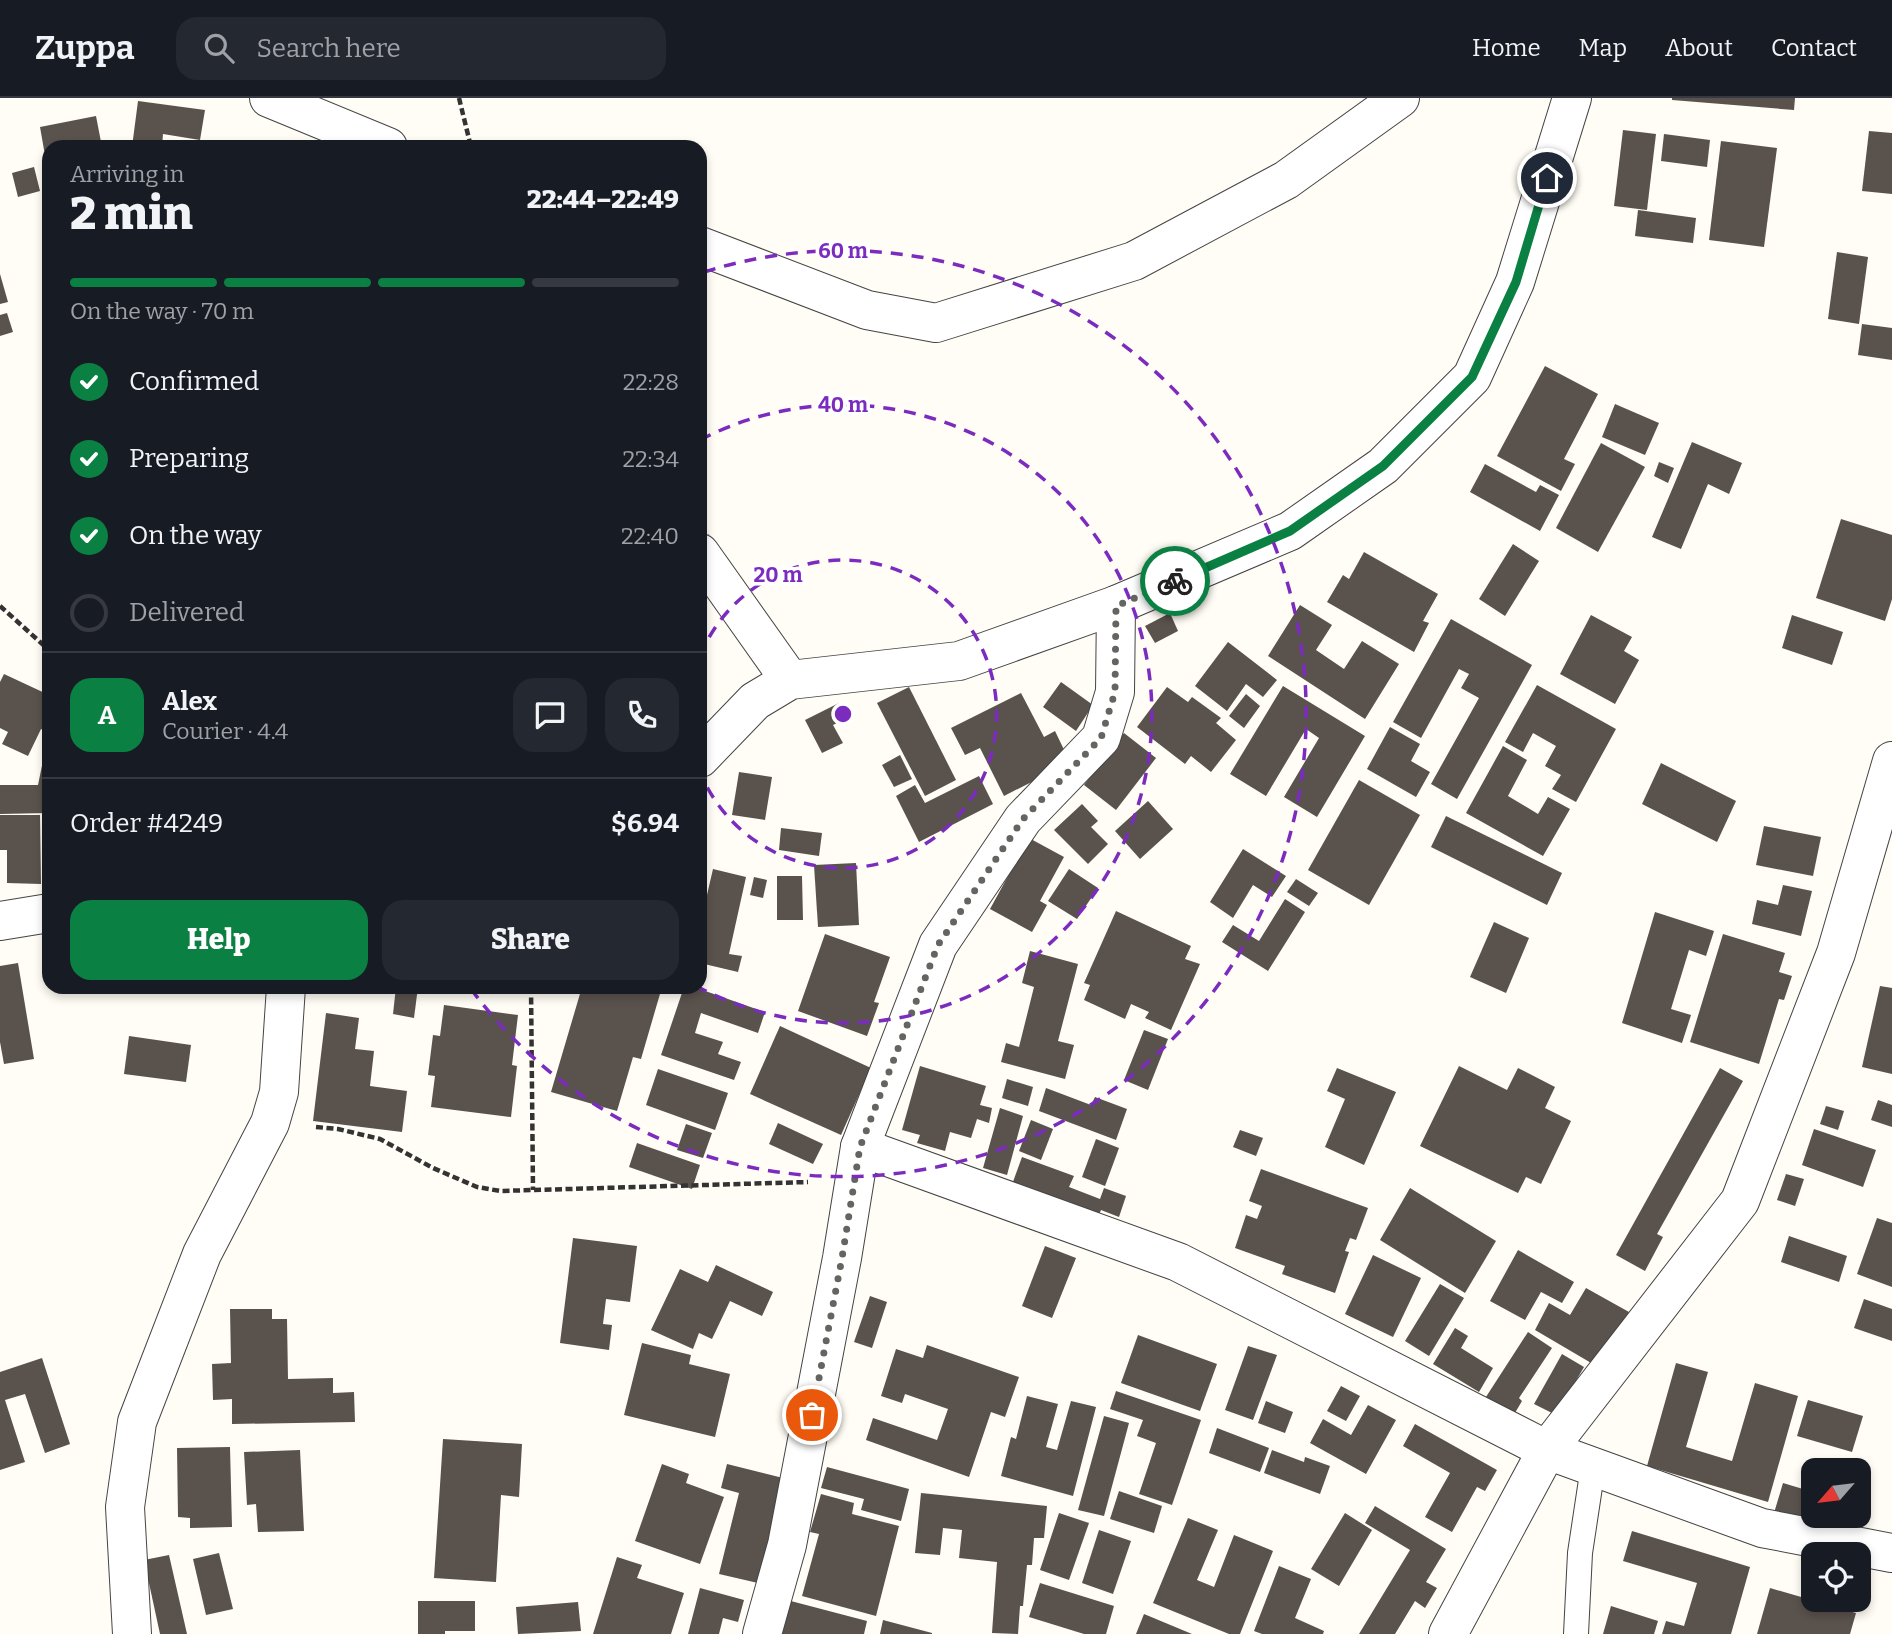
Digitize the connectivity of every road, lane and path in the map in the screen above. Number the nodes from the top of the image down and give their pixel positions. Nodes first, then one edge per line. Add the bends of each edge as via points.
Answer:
1 (269, 98) edge
2 (459, 98) edge
3 (1400, 98) edge
4 (1572, 98) edge
5 (371, 140) edge
6 (469, 140) edge
7 (707, 249) edge
8 (707, 563) edge
9 (0, 606) edge
10 (1116, 606) junction
11 (42, 644) edge
12 (790, 680) junction
13 (707, 751) edge
14 (1892, 761) edge
15 (42, 914) edge
16 (0, 921) edge
17 (286, 994) edge
18 (531, 994) edge
19 (270, 1123) junction
20 (858, 1163) junction
21 (533, 1190) junction
22 (1547, 1450) junction
23 (1593, 1467) junction
24 (1892, 1553) edge
25 (132, 1634) edge
26 (762, 1634) edge
27 (1448, 1634) edge
28 (1576, 1634) edge

1 - 5 street
2 - 6 path
3 - 7 street via 1286,180 1134,261 936,323 867,310
4 - 10 street via 1516,282 1472,377 1383,466 1290,531
8 - 12 street
9 - 11 path
10 - 12 street via 959,662
10 - 20 street via 1115,692 1101,738 1023,819 938,945
12 - 13 street via 755,701
14 - 22 street via 1836,953 1740,1201
15 - 16 street
17 - 19 street via 279,1092
18 - 21 path
19 - 21 path via 369,1136 477,1187
19 - 25 street via 202,1254 137,1422 125,1507
20 - 21 path
20 - 22 street via 1178,1262
20 - 26 street via 787,1545
22 - 23 street
22 - 27 street
23 - 24 street via 1762,1528
23 - 28 lane via 1580,1553

